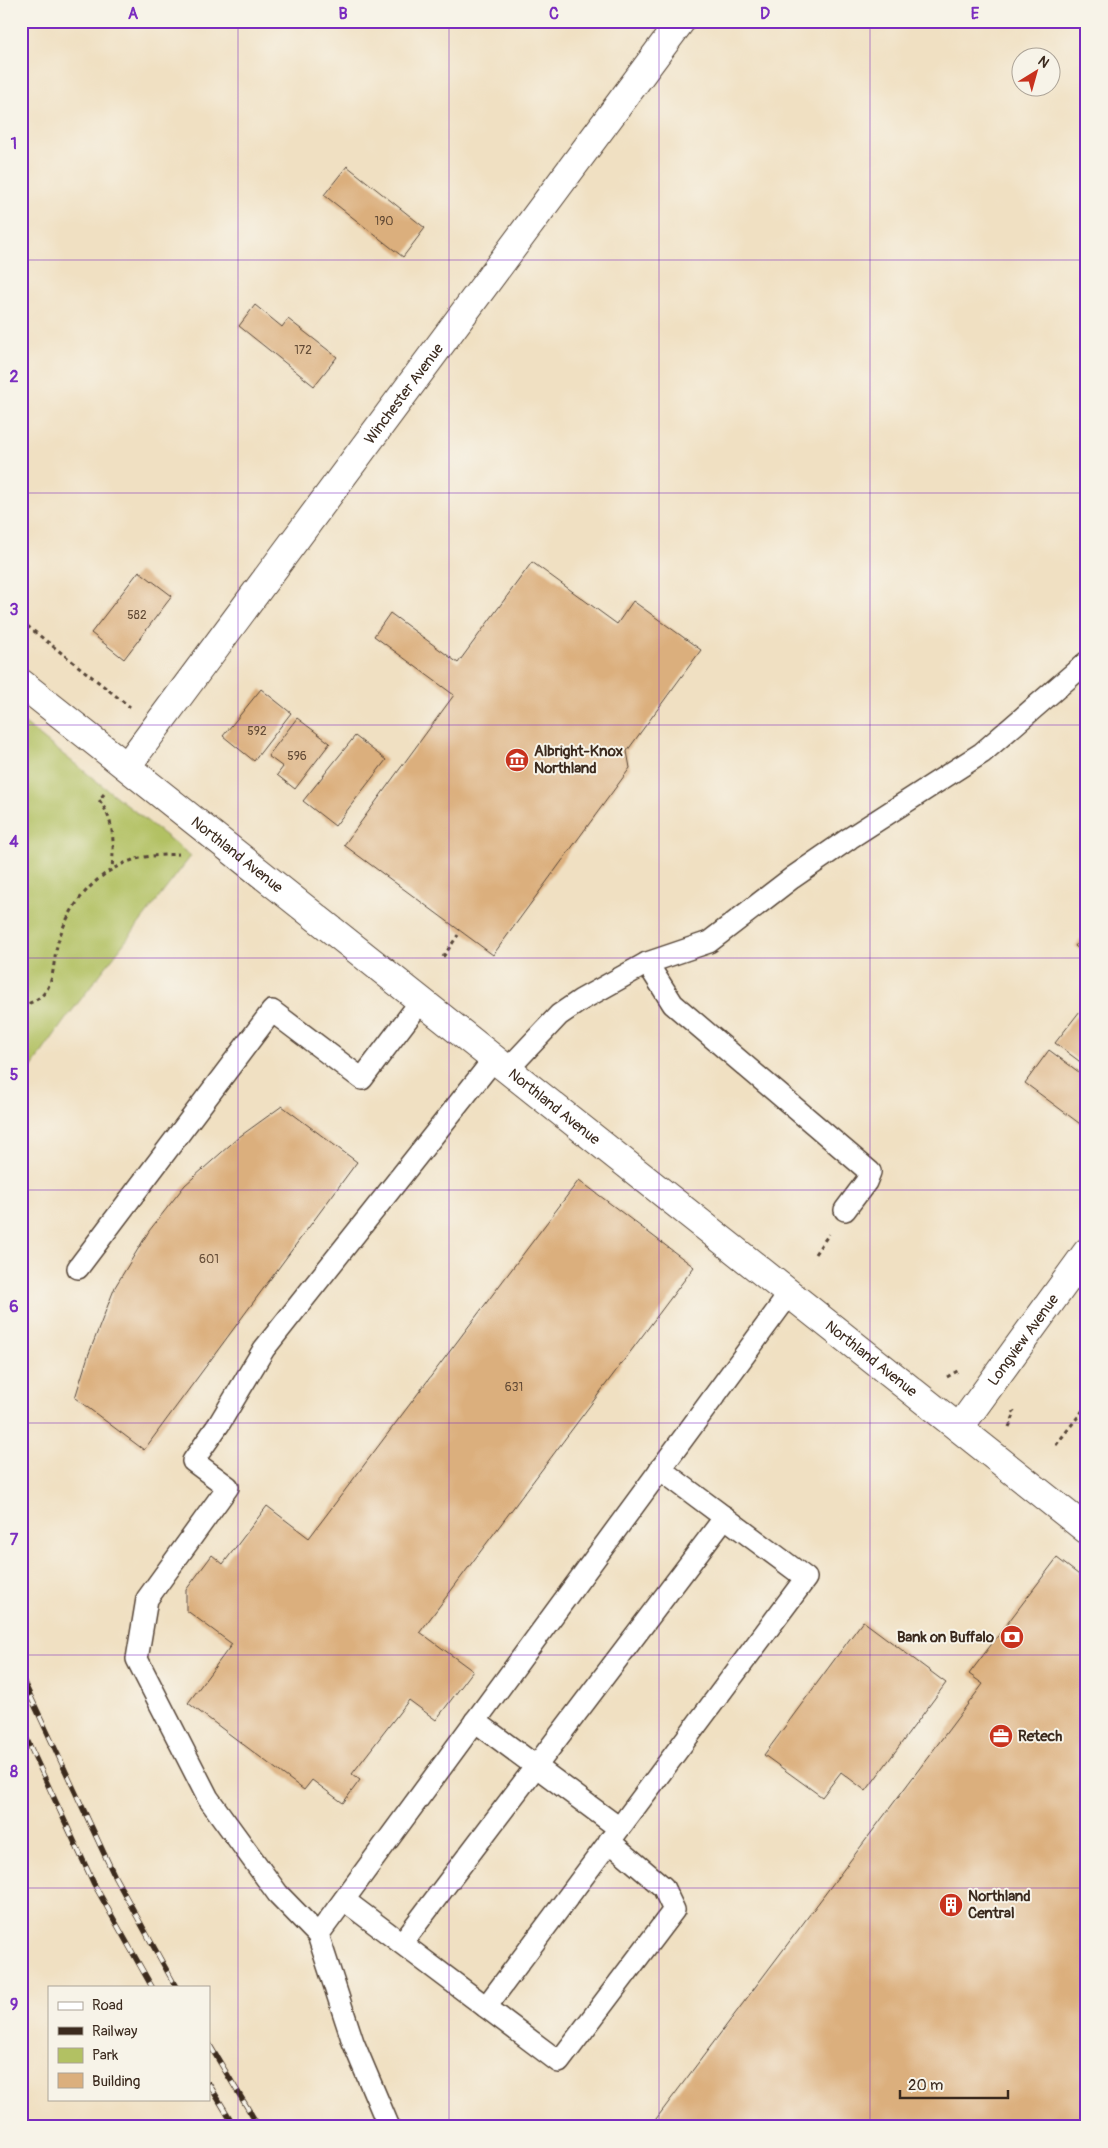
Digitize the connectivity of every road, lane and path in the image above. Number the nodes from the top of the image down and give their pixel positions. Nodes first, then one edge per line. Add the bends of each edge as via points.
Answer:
1 (681, 21) edge
2 (21, 621) edge
3 (1087, 662) edge
4 (21, 683) edge
5 (137, 712) dead end
6 (127, 766) junction
7 (104, 794) dead end
8 (178, 854) dead end
9 (112, 869) junction
10 (458, 935) dead end
11 (443, 957) dead end
12 (647, 963) junction
13 (421, 1001) junction
14 (21, 1006) edge
15 (501, 1064) junction
16 (846, 1210) dead end
17 (1087, 1252) edge
18 (78, 1268) dead end
19 (790, 1293) junction
20 (1087, 1406) edge
21 (959, 1428) junction
22 (1056, 1445) dead end
23 (660, 1469) junction
24 (725, 1517) junction
25 (1087, 1530) edge
26 (475, 1721) junction
27 (536, 1767) junction
28 (614, 1835) junction
29 (344, 1900) junction
30 (318, 1934) junction
31 (402, 1944) junction
32 (486, 2007) junction
33 (389, 2127) edge

1 - 6 street, Winchester Avenue
2 - 5 path
3 - 12 lane via 982,753 792,878 709,942
4 - 6 street, Northland Avenue
6 - 13 street, Northland Avenue
7 - 9 path via 99,800 111,824
8 - 9 path via 141,858
9 - 14 path via 91,885 71,911 57,944 54,972 47,990 39,998
10 - 11 path
12 - 15 lane via 560,1015
12 - 16 lane via 673,1004 870,1172
13 - 15 street, Northland Avenue
13 - 18 lane via 362,1079 272,1011
15 - 19 street, Northland Avenue
15 - 30 lane via 264,1349 193,1461 228,1487 147,1599 137,1659 199,1781 278,1894
17 - 21 street, Longview Avenue
19 - 21 street, Northland Avenue
19 - 23 lane
20 - 22 path
21 - 25 street, Northland Avenue
23 - 24 lane
23 - 26 lane
24 - 27 lane
24 - 28 lane via 806,1578
26 - 27 lane
26 - 29 lane
27 - 28 lane
27 - 31 lane
28 - 32 lane
28 - 32 lane via 663,1887 674,1910 559,2062
29 - 30 lane
29 - 31 lane
30 - 33 lane via 353,2042
31 - 32 lane

